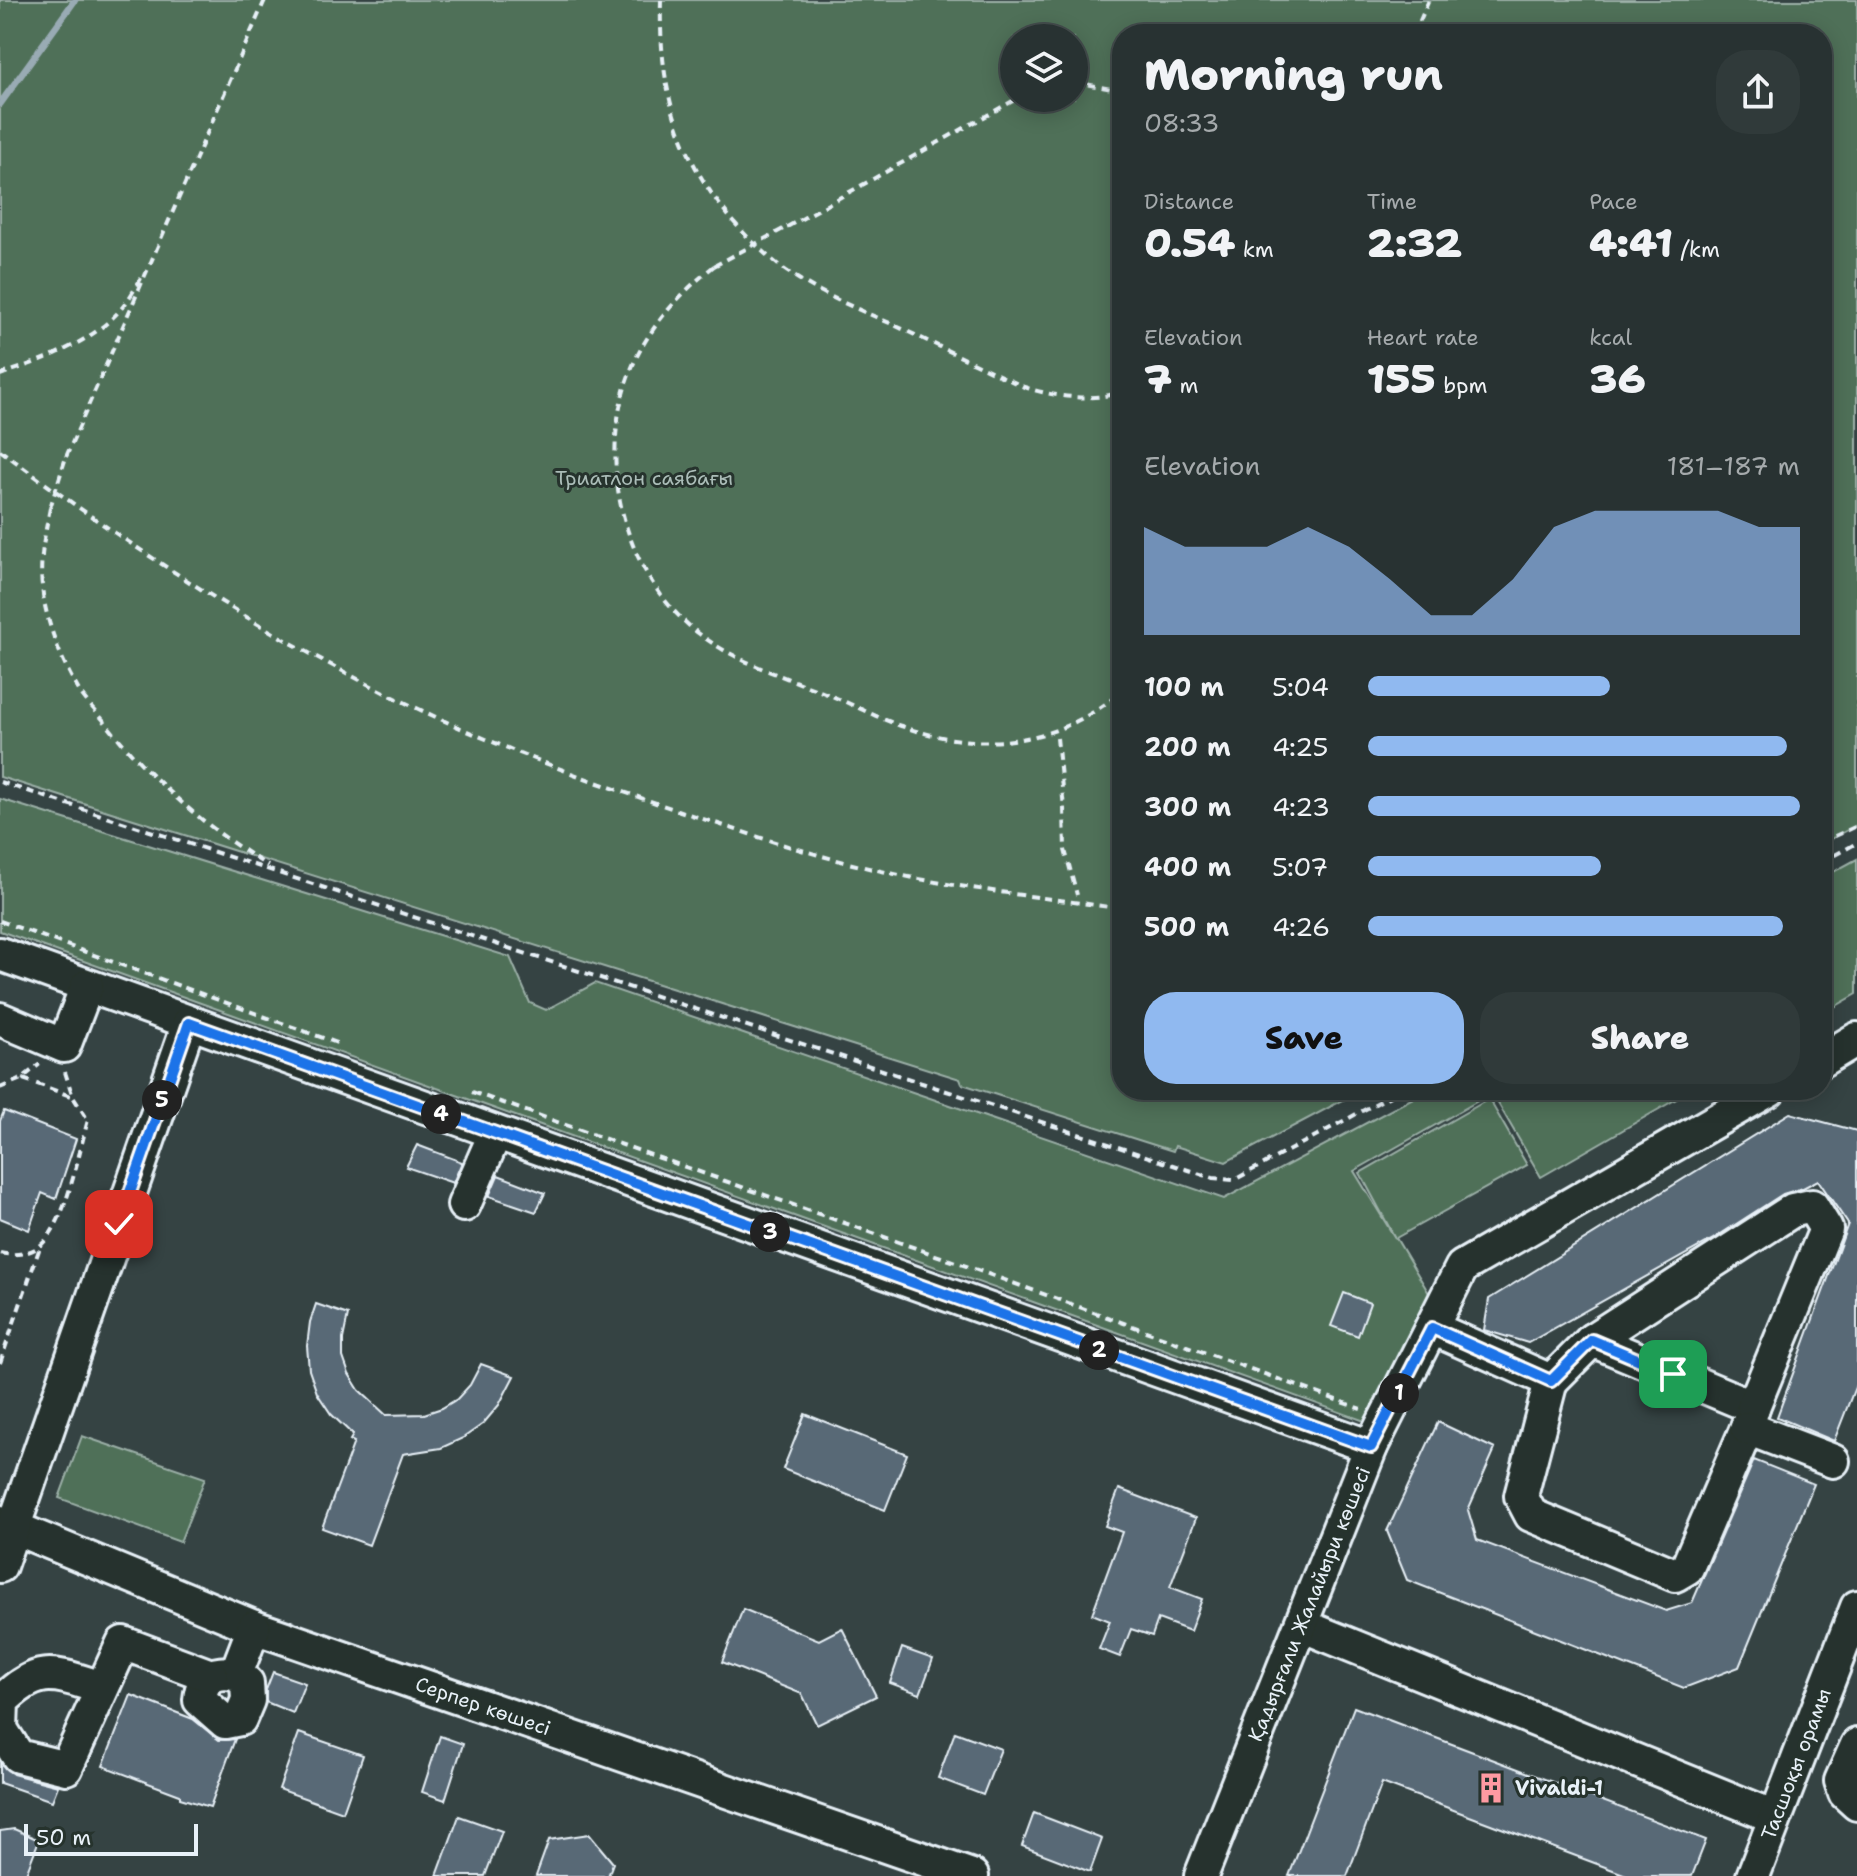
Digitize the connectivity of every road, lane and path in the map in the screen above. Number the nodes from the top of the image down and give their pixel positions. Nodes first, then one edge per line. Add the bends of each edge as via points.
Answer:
1 (265, 0) edge
2 (661, 0) edge
3 (1429, 0) edge
4 (1418, 24) edge
5 (1088, 85) edge
6 (1112, 89) edge
7 (1000, 108) edge
8 (149, 265) junction
9 (0, 375) edge
10 (1112, 393) edge
11 (0, 450) edge
12 (1112, 698) edge
13 (1057, 738) dead end
14 (0, 782) edge
15 (1857, 826) edge
16 (1832, 837) edge
17 (1857, 843) edge
18 (1832, 857) edge
19 (274, 870) junction
20 (1077, 895) dead end
21 (1112, 908) edge
22 (0, 921) edge
23 (0, 954) edge
24 (87, 986) junction
25 (0, 1019) edge
26 (189, 1023) junction
27 (1857, 1039) edge
28 (64, 1046) junction
29 (349, 1048) dead end
30 (1832, 1054) edge
31 (21, 1079) junction
32 (0, 1088) edge
33 (466, 1090) dead end
34 (73, 1097) junction
35 (1382, 1100) edge
36 (1752, 1100) edge
37 (495, 1134) junction
38 (464, 1205) dead end
39 (40, 1247) junction
40 (0, 1253) edge
41 (1432, 1328) junction
42 (1592, 1340) junction
43 (0, 1363) edge
44 (1551, 1381) junction
45 (1368, 1412) dead end
46 (1750, 1418) junction
47 (1371, 1447) junction
48 (1833, 1461) dead end
49 (7, 1524) edge
50 (0, 1566) edge
51 (1857, 1607) edge
52 (1301, 1625) junction
53 (254, 1627) junction
54 (102, 1688) dead end
55 (1857, 1745) edge
56 (1857, 1804) edge
57 (1775, 1817) junction
58 (972, 1876) edge
59 (1201, 1876) edge
60 (1753, 1876) edge

1 - 8 path
2 - 10 path via 663,69 684,147 705,187 771,259 845,303 1024,387 1070,397
3 - 4 path
5 - 6 path
7 - 12 path, bridge via 714,266 685,289 646,341 630,373 615,449 624,525 664,598 697,633 753,666 901,726 953,740 1008,742 1065,726
8 - 9 path via 108,322 71,346
8 - 19 path, bridge via 66,457 42,547 42,587 54,636 78,690 180,802
11 - 21 path via 87,515 292,643 484,739 758,838 968,888
13 - 20 path via 1065,850
14 - 19 path
15 - 16 path
17 - 18 path
19 - 35 path via 1213,1178 1234,1180
22 - 29 path
23 - 24 street
24 - 26 street
24 - 28 street
25 - 28 street
26 - 37 street
26 - 49 street
27 - 30 street
28 - 31 path
28 - 34 path via 65,1077
31 - 32 path
31 - 34 path
33 - 45 path
34 - 39 path via 88,1120 59,1221
36 - 41 street, Қадырғали Жалайыри көшесі via 1462,1267
37 - 38 street
37 - 47 street
39 - 40 path via 13,1256
39 - 43 path
41 - 44 street
41 - 47 street, Қадырғали Жалайыри көшесі
42 - 44 street
42 - 46 street
42 - 46 street via 1793,1210 1812,1206 1826,1229
44 - 46 street via 1521,1496 1531,1515 1675,1575 1687,1568
46 - 48 street
47 - 52 street, Қадырғали Жалайыри көшесі
49 - 50 street
49 - 53 street, Серпер көшесі
51 - 57 street, Тасшоқы орамы
52 - 57 street
52 - 59 street, Қадырғали Жалайыри көшесі
53 - 54 street via 223,1675 123,1643
53 - 58 street, Серпер көшесі
55 - 56 street via 1841,1781
57 - 60 street, Тасшоқы орамы

